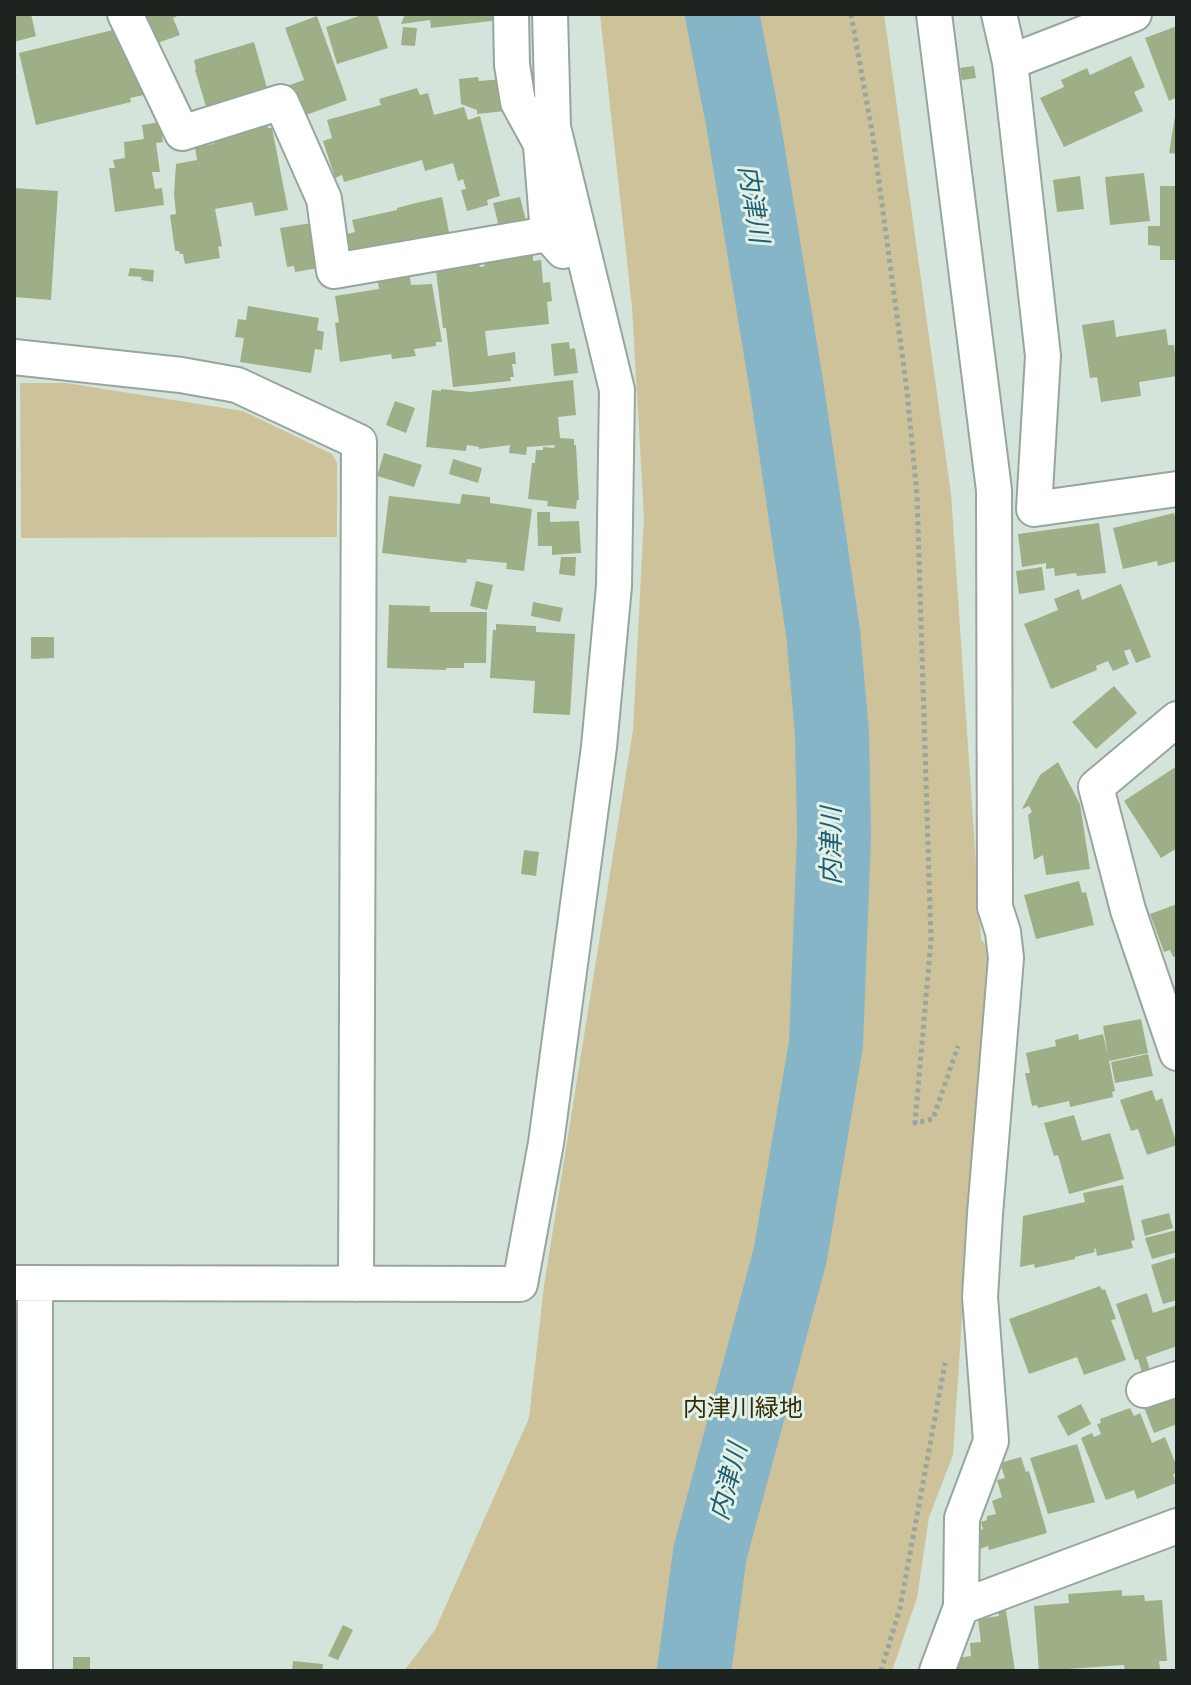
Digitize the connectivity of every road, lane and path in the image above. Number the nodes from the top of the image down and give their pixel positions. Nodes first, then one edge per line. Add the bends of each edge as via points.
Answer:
1 (125, 14) edge
2 (511, 14) edge
3 (550, 14) edge
4 (851, 14) edge
5 (934, 14) edge
6 (999, 14) edge
7 (1134, 14) edge
8 (1010, 62) junction
9 (547, 136) junction
10 (548, 234) junction
11 (590, 281) junction
12 (14, 357) edge
13 (1177, 489) edge
14 (1177, 719) edge
15 (963, 1033) dead end
16 (1177, 1053) edge
17 (24, 1283) edge
18 (356, 1284) junction
19 (947, 1350) dead end
20 (1177, 1379) edge
21 (1144, 1390) dead end
22 (1177, 1526) edge
23 (961, 1607) junction
24 (35, 1671) edge
25 (881, 1671) edge
26 (937, 1671) edge

1 - 10 street via 182,133 281,102 324,199 334,271
2 - 9 street via 518,102
3 - 9 street
4 - 15 path via 873,137 917,495 931,940 915,1123 933,1119
5 - 23 street via 994,490 995,907 1006,958 980,1297 991,1441 962,1518
6 - 8 street
7 - 8 street
8 - 13 street via 1043,356 1034,509
9 - 10 street
9 - 11 street
10 - 11 street
11 - 18 street via 617,390 614,586 599,747 549,1128 520,1284
12 - 18 street via 237,385 359,442
14 - 16 street via 1096,787 1128,910
17 - 18 street
17 - 24 street
19 - 25 path via 900,1608
20 - 21 street
22 - 23 street
23 - 26 street

